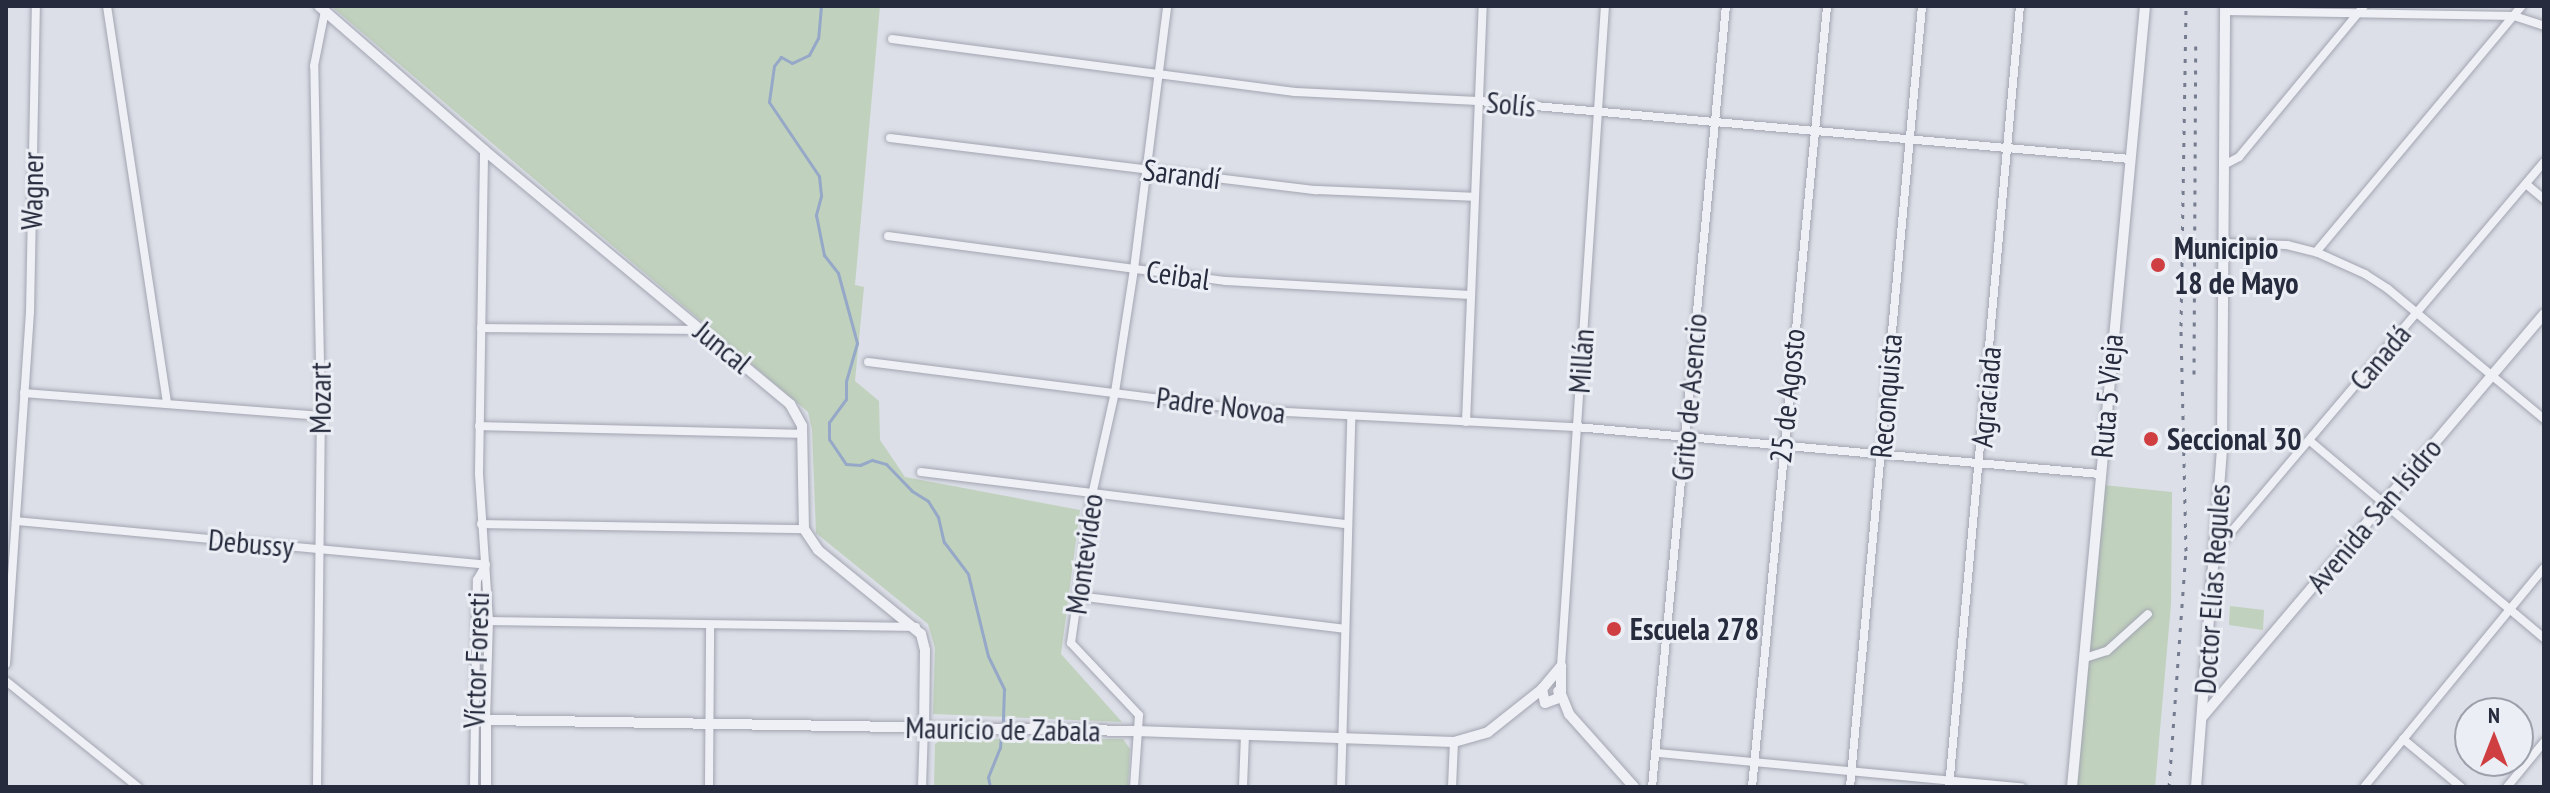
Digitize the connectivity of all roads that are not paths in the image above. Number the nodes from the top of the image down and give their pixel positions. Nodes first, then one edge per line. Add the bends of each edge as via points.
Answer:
1 (36, 6) edge
2 (107, 6) edge
3 (1167, 6) edge
4 (1483, 6) edge
5 (1605, 6) edge
6 (1726, 6) edge
7 (1827, 6) edge
8 (1922, 6) edge
9 (2020, 6) edge
10 (2145, 6) edge
11 (2522, 6) edge
12 (2225, 8) edge
13 (322, 9) edge
14 (2361, 10) edge
15 (2514, 16) junction
16 (2544, 26) edge
17 (892, 39) dead end
18 (1160, 72) junction
19 (1479, 101) junction
20 (1599, 111) junction
21 (1714, 123) junction
22 (1813, 132) junction
23 (890, 138) dead end
24 (1910, 140) junction
25 (2007, 149) junction
26 (484, 150) junction
27 (2130, 159) junction
28 (2544, 162) edge
29 (2224, 165) junction
30 (1146, 170) junction
31 (2526, 184) junction
32 (1474, 197) junction
33 (2544, 199) edge
34 (888, 236) dead end
35 (2224, 243) junction
36 (2316, 252) junction
37 (1134, 269) junction
38 (1471, 295) junction
39 (2417, 312) junction
40 (2544, 314) edge
41 (481, 328) junction
42 (701, 330) junction
43 (868, 362) dead end
44 (2492, 376) junction
45 (1115, 392) junction
46 (24, 393) junction
47 (167, 403) junction
48 (321, 416) junction
49 (1351, 418) junction
50 (2544, 419) edge
51 (1466, 422) junction
52 (479, 426) junction
53 (1576, 427) junction
54 (803, 434) junction
55 (1686, 436) junction
56 (2310, 441) junction
57 (1782, 446) junction
58 (1880, 454) junction
59 (1980, 464) junction
60 (921, 472) dead end
61 (2100, 474) junction
62 (1092, 495) junction
63 (2385, 503) junction
64 (16, 521) junction
65 (481, 524) junction
66 (1347, 524) junction
67 (804, 529) junction
68 (319, 549) junction
69 (2215, 551) junction
70 (486, 565) junction
71 (2544, 568) edge
72 (1077, 596) junction
73 (2509, 610) junction
74 (2148, 614) dead end
75 (489, 621) junction
76 (710, 626) junction
77 (916, 627) junction
78 (1344, 629) junction
79 (2544, 638) edge
80 (2085, 658) junction
81 (6, 664) edge
82 (1561, 666) junction
83 (6, 681) edge
84 (1544, 687) junction
85 (1561, 694) junction
86 (1545, 703) junction
87 (1521, 705) junction
88 (1569, 714) junction
89 (2203, 716) junction
90 (474, 720) junction
91 (486, 720) junction
92 (709, 725) junction
93 (924, 728) junction
94 (1136, 731) junction
95 (1245, 735) junction
96 (1342, 738) junction
97 (2403, 739) junction
98 (1454, 742) junction
99 (2544, 742) edge
100 (1658, 753) junction
101 (1753, 761) junction
102 (1852, 771) junction
103 (1950, 783) edge
104 (138, 787) edge
105 (317, 787) edge
106 (474, 787) edge
107 (486, 787) edge
108 (709, 787) edge
109 (922, 787) edge
110 (1134, 787) edge
111 (1243, 787) edge
112 (1341, 787) edge
113 (1452, 787) edge
114 (1634, 787) edge
115 (1652, 787) edge
116 (1752, 787) edge
117 (1850, 787) edge
118 (2021, 787) edge
119 (2072, 787) edge
120 (2196, 787) edge
121 (2364, 787) edge
122 (2461, 787) edge
123 (2507, 787) edge

1 - 46 street, Wagner
2 - 47 street
3 - 18 street, Montevideo
4 - 19 street
5 - 20 street, Millán
6 - 21 street, Grito de Asencio
7 - 22 street, 25 de Agosto
8 - 24 street, Reconquista
9 - 25 street, Agraciada
10 - 27 street, Ruta 5 Vieja
11 - 15 street
12 - 14 street
12 - 29 street, Doctor Elías Regules
13 - 26 street, Juncal
13 - 48 street, Mozart via 314,66
14 - 15 street
14 - 29 street via 2239,157
15 - 16 street
15 - 36 street
17 - 18 street, Solís
18 - 19 street, Solís via 1295,92
18 - 30 street, Montevideo
19 - 20 street, Solís
19 - 32 street
20 - 21 street, Solís
20 - 53 street, Millán
21 - 22 street, Solís
21 - 55 street, Grito de Asencio
22 - 24 street, Solís
22 - 57 street, 25 de Agosto
23 - 30 street, Sarandí
24 - 25 street, Solís
24 - 58 street, Reconquista
25 - 27 street, Solís
25 - 59 street, Agraciada
26 - 41 street
26 - 42 street, Juncal
27 - 61 street, Ruta 5 Vieja
28 - 31 street, Canadá
29 - 35 street, Doctor Elías Regules
30 - 32 street, Sarandí via 1316,190
30 - 37 street, Montevideo
31 - 33 street
31 - 39 street, Canadá
32 - 38 street
34 - 37 street, Ceibal
35 - 36 street via 2287,245
35 - 69 street, Doctor Elías Regules via 2222,449
36 - 39 street via 2365,274
37 - 38 street, Ceibal via 1277,286
37 - 45 street, Montevideo
38 - 51 street
39 - 44 street
39 - 56 street, Canadá
40 - 44 street, Avenida San Isidro
41 - 42 street
41 - 52 street
42 - 54 street, Juncal via 790,404
43 - 45 street, Padre Novoa
44 - 50 street
44 - 63 street, Avenida San Isidro
45 - 49 street, Padre Novoa
45 - 62 street, Montevideo
46 - 47 street
46 - 64 street, Wagner
47 - 48 street
48 - 68 street, Mozart
49 - 51 street, Padre Novoa
49 - 66 street
51 - 53 street, Padre Novoa
52 - 54 street
52 - 65 street
53 - 55 street, Padre Novoa
53 - 82 street, Millán
54 - 67 street, Juncal
55 - 57 street, Padre Novoa
55 - 100 street, Grito de Asencio
56 - 63 street
56 - 69 street, Canadá
57 - 58 street, Padre Novoa
57 - 101 street, 25 de Agosto
58 - 59 street, Padre Novoa
58 - 102 street, Reconquista
59 - 61 street, Padre Novoa
59 - 103 street, Agraciada
60 - 62 street
61 - 80 street, Ruta 5 Vieja
62 - 66 street
62 - 72 street, Montevideo
63 - 73 street
63 - 89 street, Avenida San Isidro
64 - 68 street, Debussy
64 - 81 street, Wagner
65 - 67 street
65 - 70 street
66 - 78 street
67 - 77 street via 818,550
68 - 70 street, Debussy
68 - 105 street, Mozart
69 - 89 street, Doctor Elías Regules
70 - 75 street, Víctor Foresti
70 - 90 street, Víctor Foresti via 477,580
71 - 73 street
72 - 78 street
72 - 94 street, Montevideo via 1071,643 1139,715
73 - 79 street
73 - 97 street
74 - 80 street via 2107,651
75 - 76 street
75 - 91 street, Víctor Foresti
76 - 77 street
76 - 92 street
77 - 93 street via 925,642
78 - 96 street
80 - 119 street, Ruta 5 Vieja
82 - 84 street, Mauricio de Zabala
82 - 85 street, Millán
83 - 104 street
84 - 85 street
84 - 86 street
84 - 87 street, Mauricio de Zabala
85 - 86 street
85 - 88 street, Millán
86 - 87 street
86 - 88 street
87 - 98 street, Mauricio de Zabala via 1480,737
88 - 114 street
89 - 120 street, Doctor Elías Regules
90 - 91 street, Mauricio de Zabala
90 - 106 street, Víctor Foresti
91 - 92 street, Mauricio de Zabala
91 - 107 street, Víctor Foresti
92 - 93 street, Mauricio de Zabala
92 - 108 street
93 - 94 street, Mauricio de Zabala
93 - 109 street
94 - 95 street, Mauricio de Zabala
94 - 110 street, Montevideo
95 - 96 street, Mauricio de Zabala
95 - 111 street
96 - 98 street, Mauricio de Zabala
96 - 112 street
97 - 121 street
97 - 122 street
98 - 113 street
99 - 123 street
100 - 101 street
100 - 115 street, Grito de Asencio
101 - 102 street
101 - 116 street, 25 de Agosto
102 - 103 street
102 - 117 street, Reconquista
103 - 118 street

